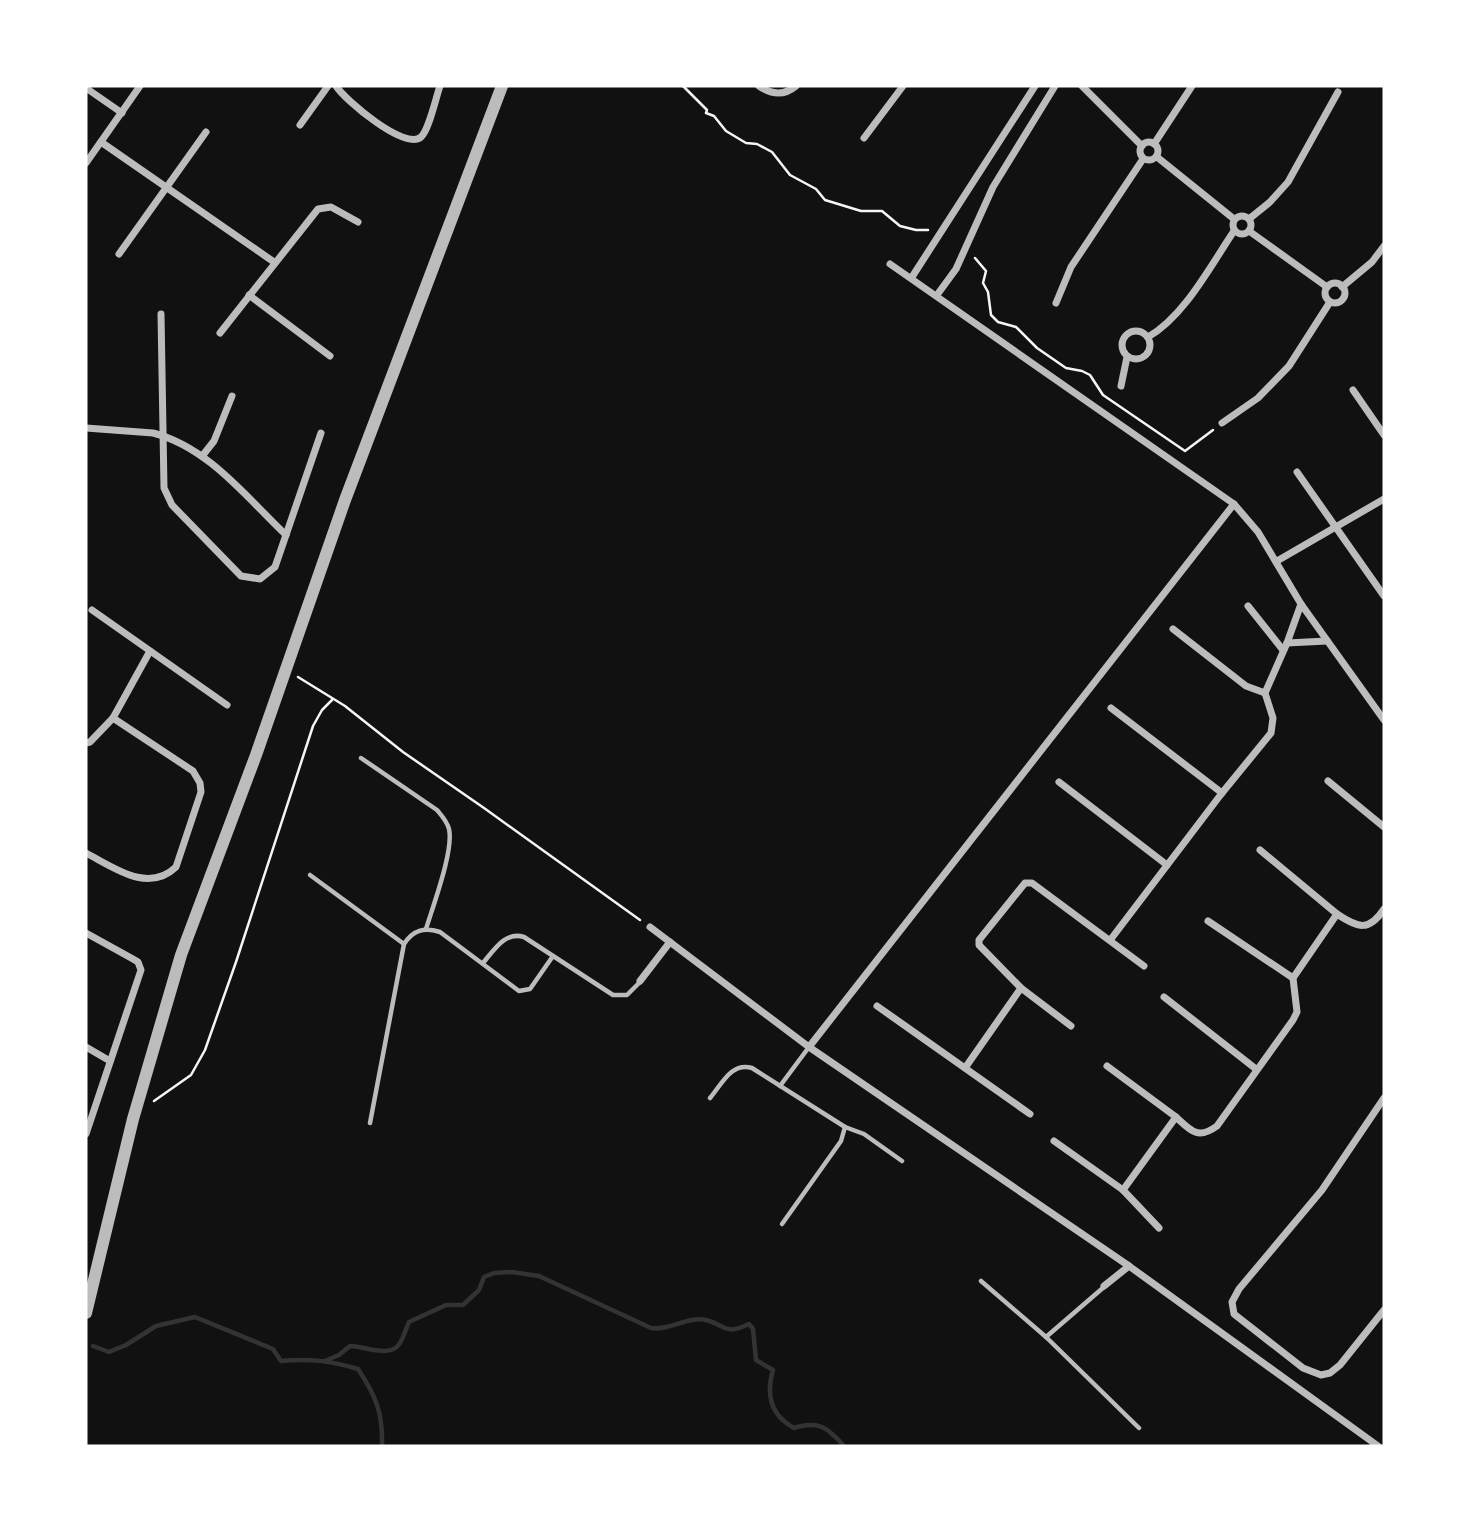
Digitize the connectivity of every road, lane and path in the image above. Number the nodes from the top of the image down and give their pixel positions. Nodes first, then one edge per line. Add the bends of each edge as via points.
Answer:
1 (140, 86) edge
2 (328, 86) edge
3 (336, 86) edge
4 (440, 86) edge
5 (502, 86) edge
6 (683, 86) edge
7 (759, 86) edge
8 (796, 86) edge
9 (903, 86) edge
10 (1035, 86) edge
11 (1055, 86) edge
12 (1082, 86) edge
13 (1192, 86) edge
14 (86, 88) edge
15 (1338, 92) dead end
16 (122, 113) junction
17 (300, 125) dead end
18 (206, 132) dead end
19 (864, 138) dead end
20 (101, 142) junction
21 (1154, 144) junction
22 (1142, 146) junction
23 (1157, 157) junction
24 (1143, 159) junction
25 (86, 163) edge
26 (168, 188) junction
27 (1234, 219) junction
28 (1249, 219) junction
29 (358, 222) dead end
30 (1234, 231) junction
31 (1249, 231) junction
32 (942, 233) junction
33 (1384, 246) edge
34 (966, 248) junction
35 (119, 254) dead end
36 (274, 262) junction
37 (890, 264) dead end
38 (912, 277) junction
39 (1327, 287) junction
40 (1342, 287) junction
41 (249, 295) junction
42 (937, 295) junction
43 (1330, 302) junction
44 (1056, 303) dead end
45 (162, 314) dead end
46 (220, 333) dead end
47 (1147, 337) junction
48 (330, 356) dead end
49 (1127, 357) junction
50 (1121, 386) dead end
51 (1353, 390) dead end
52 (232, 396) dead end
53 (1222, 423) joint
54 (86, 428) edge
55 (321, 433) dead end
56 (163, 435) junction
57 (1384, 435) edge
58 (203, 455) junction
59 (1297, 472) dead end
60 (1384, 499) edge
61 (1234, 504) junction
62 (1336, 526) junction
63 (286, 536) junction
64 (1277, 561) junction
65 (1384, 596) edge
66 (1301, 604) junction
67 (1248, 606) dead end
68 (92, 610) dead end
69 (1173, 629) dead end
70 (1327, 641) junction
71 (1285, 647) junction
72 (150, 651) junction
73 (286, 669) junction
74 (1265, 693) junction
75 (332, 700) junction
76 (227, 705) dead end
77 (1111, 708) dead end
78 (113, 718) junction
79 (1384, 720) edge
80 (86, 743) edge
81 (361, 758) dead end
82 (1059, 782) dead end
83 (1328, 782) dead end
84 (1222, 793) junction
85 (1384, 827) edge
86 (1260, 850) dead end
87 (86, 853) edge
88 (1167, 865) junction
89 (310, 875) dead end
90 (1384, 909) edge
91 (1337, 914) junction
92 (1208, 921) dead end
93 (650, 927) joint
94 (426, 929) junction
95 (86, 933) edge
96 (1111, 939) junction
97 (670, 942) junction
98 (404, 944) junction
99 (554, 956) junction
100 (483, 963) junction
101 (1144, 966) dead end
102 (1293, 978) junction
103 (640, 981) joint
104 (1021, 988) junction
105 (1164, 997) dead end
106 (877, 1006) dead end
107 (1071, 1027) dead end
108 (86, 1047) edge
109 (809, 1047) junction
110 (110, 1061) junction
111 (1107, 1066) dead end
112 (965, 1068) junction
113 (1256, 1069) junction
114 (780, 1086) junction
115 (710, 1098) dead end
116 (1384, 1098) edge
117 (152, 1102) dead end
118 (1030, 1114) dead end
119 (1176, 1117) junction
120 (370, 1123) dead end
121 (845, 1127) junction
122 (86, 1134) edge
123 (1054, 1141) dead end
124 (902, 1161) dead end
125 (1123, 1190) junction
126 (782, 1224) dead end
127 (1159, 1228) dead end
128 (1129, 1266) junction
129 (981, 1281) dead end
130 (1104, 1286) joint
131 (1384, 1310) edge
132 (86, 1313) edge
133 (1046, 1337) junction
134 (1139, 1428) dead end
135 (1378, 1446) edge

1 - 16 street
2 - 17 street
3 - 4 street via 394,135 410,141 424,133
5 - 73 street
6 - 32 path via 726,131 772,152 790,175 816,189 825,200 861,211 882,211 900,226
7 - 8 street via 781,94
9 - 19 street
10 - 32 street
11 - 34 street via 993,187
12 - 22 street
13 - 21 street
14 - 16 street
15 - 28 street via 1288,182
16 - 20 street
18 - 26 street
20 - 25 street
20 - 26 street
21 - 22 street
21 - 23 street
22 - 24 street
23 - 24 street
23 - 27 street
24 - 44 street via 1071,267
26 - 35 street
26 - 36 street
27 - 28 street via 1242,215
27 - 30 street
28 - 31 street
29 - 36 street via 331,207 318,209
30 - 31 street
30 - 47 street via 1166,325
31 - 39 street
32 - 38 street
33 - 40 street
34 - 42 street
34 - 53 path via 986,271 983,283 991,315 998,322 1016,327 1066,368 1090,375 1103,395 1147,427 1185,451
36 - 41 street
37 - 38 street
38 - 42 street
39 - 40 street via 1335,283
39 - 43 street via 1325,295
40 - 43 street via 1342,300
41 - 46 street
41 - 48 street
42 - 61 street
43 - 53 street via 1289,366 1258,398
45 - 56 street
47 - 49 street via 1149,348 1143,357
47 - 49 street via 1139,331 1124,337 1122,348
49 - 50 street
51 - 57 street
52 - 58 street via 214,441
54 - 56 street
55 - 63 street
56 - 58 street
56 - 63 street via 167,497 242,576 260,579 269,574
58 - 63 street
59 - 62 street
60 - 62 street
61 - 64 street
61 - 109 street
62 - 64 street
62 - 65 street
64 - 66 street
66 - 70 street
66 - 71 street
67 - 71 street
68 - 72 street
69 - 74 street via 1246,686
70 - 71 street
70 - 79 street
71 - 74 street
72 - 76 street
72 - 78 street
73 - 75 path
73 - 132 street via 181,956 133,1119
74 - 84 street via 1273,718 1271,733
75 - 93 path
75 - 117 path via 313,726 205,1049 191,1075
77 - 84 street
78 - 80 street
78 - 87 street via 193,771 201,792 176,867 168,874 132,877
81 - 94 lane via 445,819 447,853
82 - 88 street
83 - 85 street
84 - 88 street
86 - 91 street
88 - 96 street
89 - 98 lane
90 - 91 street via 1369,925
91 - 102 street
92 - 102 street
93 - 97 street
94 - 98 lane via 415,932
94 - 100 lane via 440,932
95 - 110 street via 133,959 141,970
96 - 101 street
96 - 104 street via 1032,883 1025,883 979,940
97 - 103 street
97 - 109 street
98 - 120 lane
99 - 100 lane via 517,935 504,939
99 - 100 lane via 525,992
99 - 103 lane via 613,995 627,995
102 - 113 street via 1297,1012
104 - 107 street
104 - 112 street
105 - 113 street
106 - 112 street
108 - 110 street
109 - 114 lane
109 - 128 street
110 - 122 street
111 - 119 street
112 - 118 street
113 - 119 street via 1208,1133 1190,1130
114 - 115 lane via 752,1068 738,1067
114 - 121 lane
116 - 131 street via 1322,1190 1232,1302 1234,1314 1303,1368 1321,1376 1340,1365
119 - 125 street
121 - 124 lane via 864,1134
121 - 126 lane via 841,1141
123 - 125 street
125 - 127 street
128 - 130 street
128 - 135 street
129 - 133 lane
130 - 133 lane
133 - 134 lane

